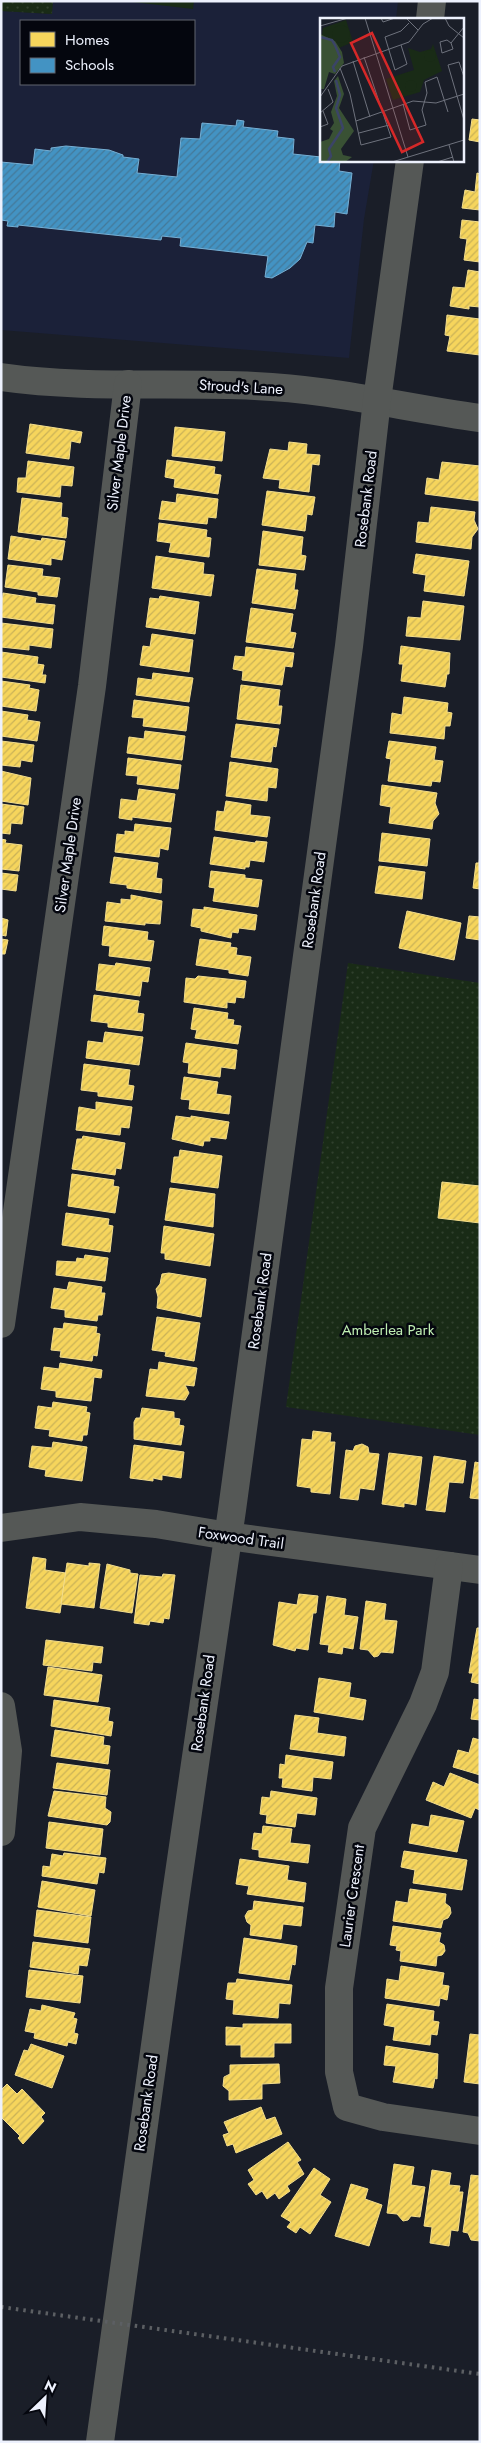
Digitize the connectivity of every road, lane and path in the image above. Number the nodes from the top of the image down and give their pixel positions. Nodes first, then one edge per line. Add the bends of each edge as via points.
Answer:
1 (432, 1) edge
2 (430, 18) edge
3 (410, 161) edge
4 (1, 377) edge
5 (128, 384) junction
6 (377, 400) junction
7 (480, 418) edge
8 (1, 1324) edge
9 (1, 1528) edge
10 (228, 1536) junction
11 (449, 1566) junction
12 (480, 1570) edge
13 (1, 1706) edge
14 (2, 1826) edge
15 (480, 2131) edge
16 (100, 2442) edge

1 - 2 street
3 - 6 street, Rosebank Road
4 - 5 street, Stroud's Lane
5 - 6 street, Stroud's Lane via 256,386
5 - 8 street, Silver Maple Drive via 92,686
6 - 7 street, Stroud's Lane
6 - 10 street, Rosebank Road via 349,646
9 - 10 street, Foxwood Trail via 80,1517 156,1524
10 - 11 street, Foxwood Trail
10 - 16 street, Rosebank Road
11 - 12 street, Foxwood Trail
11 - 15 street, Laurier Crescent via 435,1672 423,1704 362,1828 339,1988 339,2072 347,2107 383,2117
13 - 14 street via 8,1751

